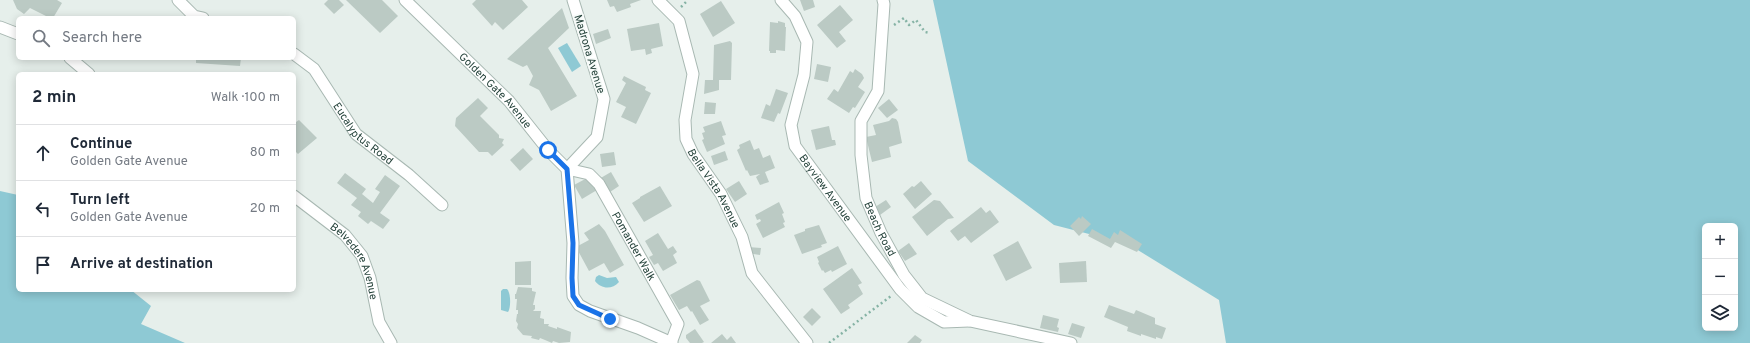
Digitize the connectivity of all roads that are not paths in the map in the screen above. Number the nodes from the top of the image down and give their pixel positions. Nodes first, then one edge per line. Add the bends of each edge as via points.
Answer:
1 (178, 0) edge
2 (404, 0) edge
3 (572, 0) edge
4 (658, 0) edge
5 (781, 0) edge
6 (882, 0) edge
7 (194, 16) edge
8 (0, 27) edge
9 (16, 33) edge
10 (296, 56) edge
11 (72, 60) edge
12 (87, 72) edge
13 (567, 169) junction
14 (296, 197) edge
15 (442, 205) dead end
16 (970, 321) junction
17 (391, 343) edge
18 (671, 343) edge
19 (807, 343) edge
20 (1071, 343) edge

1 - 7 street
2 - 13 street, Golden Gate Avenue via 508,101
3 - 13 street, Madrona Avenue via 604,99 597,137
4 - 19 street, Bella Vista Avenue via 679,21 693,74 684,120 686,139 692,154 721,194 742,237 752,273
5 - 16 street, Bayview Avenue via 795,16 807,42 804,75 791,125 795,146 900,289 918,307 944,322
6 - 16 street, Beach Road via 884,4 878,91 861,121 861,155 866,198 881,233 904,275 922,298
8 - 9 street
10 - 15 street, Eucalyptus Road via 314,70 356,134 409,175
11 - 12 street
13 - 18 street, Pomander Walk via 589,174 599,184 678,324
13 - 18 street via 573,243 573,296 579,305 590,311
14 - 17 street, Belvedere Avenue via 345,234 362,256 370,278 379,322
16 - 20 street, Beach Road

